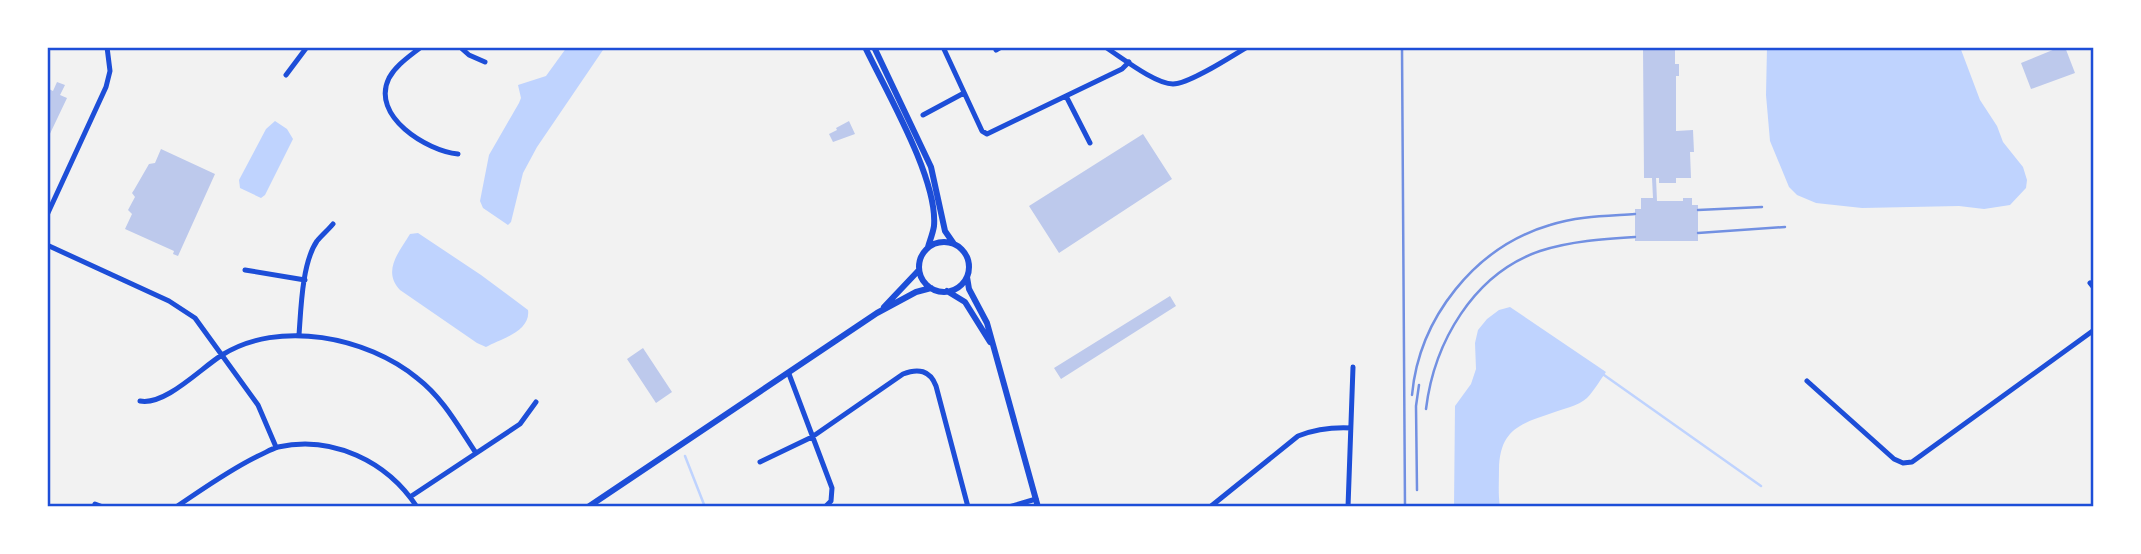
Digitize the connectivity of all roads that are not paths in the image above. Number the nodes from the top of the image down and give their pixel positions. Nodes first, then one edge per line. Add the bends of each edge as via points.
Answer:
1 (107, 47) edge
2 (307, 47) edge
3 (421, 47) edge
4 (460, 47) edge
5 (865, 47) edge
6 (874, 47) edge
7 (943, 47) edge
8 (1105, 47) edge
9 (1231, 47) edge
10 (1247, 47) edge
11 (1235, 54) junction
12 (485, 62) dead end
13 (1129, 62) junction
14 (286, 75) dead end
15 (964, 93) junction
16 (1066, 96) junction
17 (923, 115) dead end
18 (1090, 142) dead end
19 (458, 154) dead end
20 (47, 215) edge
21 (333, 224) dead end
22 (954, 244) junction
23 (47, 245) edge
24 (928, 247) junction
25 (245, 270) dead end
26 (919, 270) junction
27 (967, 277) junction
28 (305, 280) junction
29 (931, 288) junction
30 (947, 291) junction
31 (877, 313) junction
32 (2094, 330) edge
33 (299, 335) junction
34 (995, 350) junction
35 (222, 354) junction
36 (1353, 367) dead end
37 (789, 374) junction
38 (1807, 381) dead end
39 (140, 401) dead end
40 (536, 402) dead end
41 (1351, 428) junction
42 (812, 436) junction
43 (276, 447) junction
44 (476, 453) junction
45 (760, 462) dead end
46 (410, 497) junction
47 (1036, 499) junction
48 (95, 504) dead end
49 (103, 507) edge
50 (176, 507) edge
51 (417, 507) edge
52 (588, 507) edge
53 (825, 507) edge
54 (968, 507) edge
55 (1009, 507) edge
56 (1038, 507) edge
57 (1210, 507) edge
58 (1348, 507) edge

1 - 20 street via 110,71 106,87
2 - 14 street
3 - 19 street via 390,76 385,93 388,110 431,146
4 - 12 street
5 - 24 street via 926,178 934,226
6 - 22 street via 927,158 945,231
7 - 15 street
8 - 13 street
9 - 11 street
10 - 11 street
11 - 13 street via 1175,84
13 - 16 street
15 - 16 street via 987,134
15 - 17 street
16 - 18 street
21 - 28 street via 312,250
22 - 24 street
22 - 27 street via 968,260
23 - 35 street via 184,310
24 - 26 street
25 - 28 street
26 - 29 street
26 - 31 street
27 - 30 street
27 - 34 street
28 - 33 street
29 - 30 street
29 - 31 street
30 - 34 street via 965,302
31 - 37 street
32 - 38 street via 1912,462 1894,459
33 - 35 street via 252,340
33 - 44 street via 358,348 404,368 441,401
34 - 47 street
35 - 39 street via 169,393
35 - 43 street via 258,405
36 - 41 street
37 - 42 street
37 - 52 street
40 - 44 street via 520,424
41 - 57 street via 1329,427 1297,436
41 - 58 street
42 - 45 street
42 - 53 street via 832,488 831,501
42 - 54 street via 903,374 924,371 936,386
43 - 46 street via 330,446 354,454 393,477
43 - 50 street via 239,464
44 - 46 street
46 - 51 street
47 - 55 street
47 - 56 street
48 - 49 street

